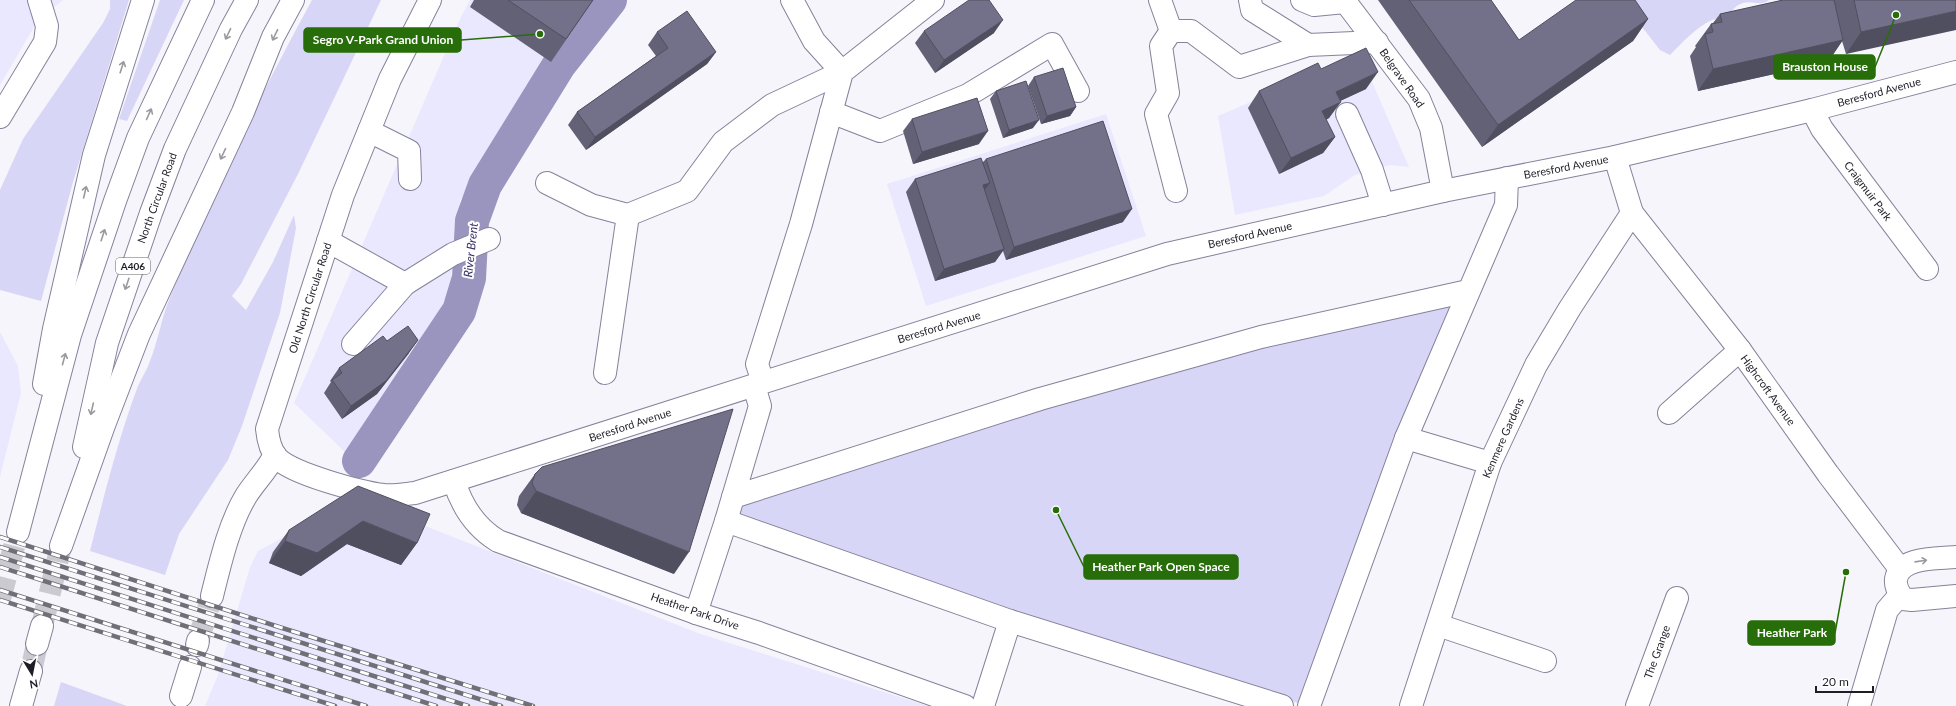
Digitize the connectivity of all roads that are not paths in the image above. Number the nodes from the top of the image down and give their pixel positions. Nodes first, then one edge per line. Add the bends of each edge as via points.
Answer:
1 (39, 0) edge
2 (144, 0) edge
3 (203, 0) edge
4 (247, 0) edge
5 (293, 0) edge
6 (430, 0) edge
7 (792, 0) edge
8 (933, 0) edge
9 (1160, 0) edge
10 (1250, 0) edge
11 (1302, 0) edge
12 (1344, 1) edge
13 (1171, 31) junction
14 (1377, 42) junction
15 (1308, 45) junction
16 (842, 72) junction
17 (1956, 72) edge
18 (1078, 91) dead end
19 (1812, 110) junction
20 (831, 112) junction
21 (1347, 114) dead end
22 (0, 116) edge
23 (369, 131) junction
24 (1616, 157) junction
25 (1507, 178) junction
26 (410, 179) dead end
27 (547, 183) dead end
28 (1176, 190) dead end
29 (1443, 191) junction
30 (1383, 205) junction
31 (628, 214) junction
32 (1632, 214) junction
33 (489, 240) dead end
34 (328, 241) junction
35 (1927, 269) dead end
36 (405, 284) junction
37 (1468, 291) junction
38 (353, 344) dead end
39 (1740, 350) junction
40 (605, 373) dead end
41 (758, 384) junction
42 (1669, 414) dead end
43 (1406, 438) junction
44 (275, 455) junction
45 (1490, 463) junction
46 (454, 481) junction
47 (733, 497) junction
48 (726, 521) junction
49 (1956, 557) edge
50 (1900, 569) junction
51 (1900, 595) junction
52 (212, 596) tunnel mouth
53 (1956, 596) edge
54 (1677, 598) dead end
55 (696, 613) junction
56 (1010, 621) junction
57 (1438, 625) junction
58 (1545, 661) dead end
59 (190, 667) dead end
60 (31, 671) tunnel mouth
61 (181, 696) dead end
62 (21, 706) edge
63 (965, 706) edge
64 (982, 706) edge
65 (1282, 706) edge
66 (1309, 706) edge
67 (1411, 706) edge
68 (1637, 706) edge
69 (1859, 706) edge

1 - 22 main road via 47,26 45,42
2 - 3 main road via 92,162 54,329 18,532 70,335 115,201 138,138
4 - 5 main road, North Circular Road / A406 via 175,149 151,213 107,343 61,546 139,334 243,112 273,37
6 - 23 main road, Old North Circular Road via 390,79
7 - 16 main road via 814,41
8 - 16 main road
9 - 13 main road
10 - 15 main road via 1252,10
11 - 12 main road via 1314,5
12 - 14 main road, Belgrave Road
13 - 15 main road via 1191,31 1239,67
13 - 28 main road via 1161,46 1168,93 1156,114
14 - 15 main road
14 - 29 main road, Belgrave Road via 1426,113
16 - 20 main road
16 - 31 main road via 772,105 723,142 687,191
17 - 19 main road, Beresford Avenue
18 - 20 main road via 1052,44 968,95 880,131
19 - 24 main road, Beresford Avenue
19 - 35 main road, Craigmuir Park via 1822,129
20 - 41 main road via 801,224 758,364
21 - 30 main road via 1372,170
23 - 26 main road via 409,151
23 - 34 main road, Old North Circular Road via 343,195
24 - 25 main road, Beresford Avenue
24 - 32 main road, Beresford Avenue
25 - 29 main road, Beresford Avenue
25 - 37 main road via 1506,205
27 - 31 main road via 591,206
29 - 30 main road, Beresford Avenue
30 - 41 main road, Beresford Avenue via 1167,254
31 - 40 main road
32 - 39 main road, Highcroft Avenue
32 - 45 main road, Kenmere Gardens via 1536,365
33 - 36 main road via 454,254
34 - 36 main road
34 - 44 main road, Old North Circular Road via 268,429 268,441
36 - 38 main road
37 - 43 main road
37 - 47 main road via 1246,341 1040,399
39 - 42 main road
39 - 50 main road, Highcroft Avenue via 1832,480
41 - 46 main road, Beresford Avenue
41 - 47 main road via 760,406
43 - 45 main road
43 - 66 main road
44 - 46 main road, Beresford Avenue via 291,468 306,475 385,495 415,493
44 - 52 main road via 246,496 223,553
45 - 57 main road, Kenmere Gardens
46 - 55 main road, Heather Park Drive via 473,521 498,541
47 - 48 main road
48 - 55 main road
48 - 56 main road
50 -> 49 main road via 1913,562
50 - 51 main road via 1896,582
51 - 53 main road via 1912,600
51 - 69 main road via 1887,610
54 - 68 main road, The Grange
55 - 63 main road, Heather Park Drive
56 - 64 main road
56 - 65 main road
57 - 58 main road
57 - 67 main road, Kenmere Gardens
59 - 61 main road
60 - 62 main road

